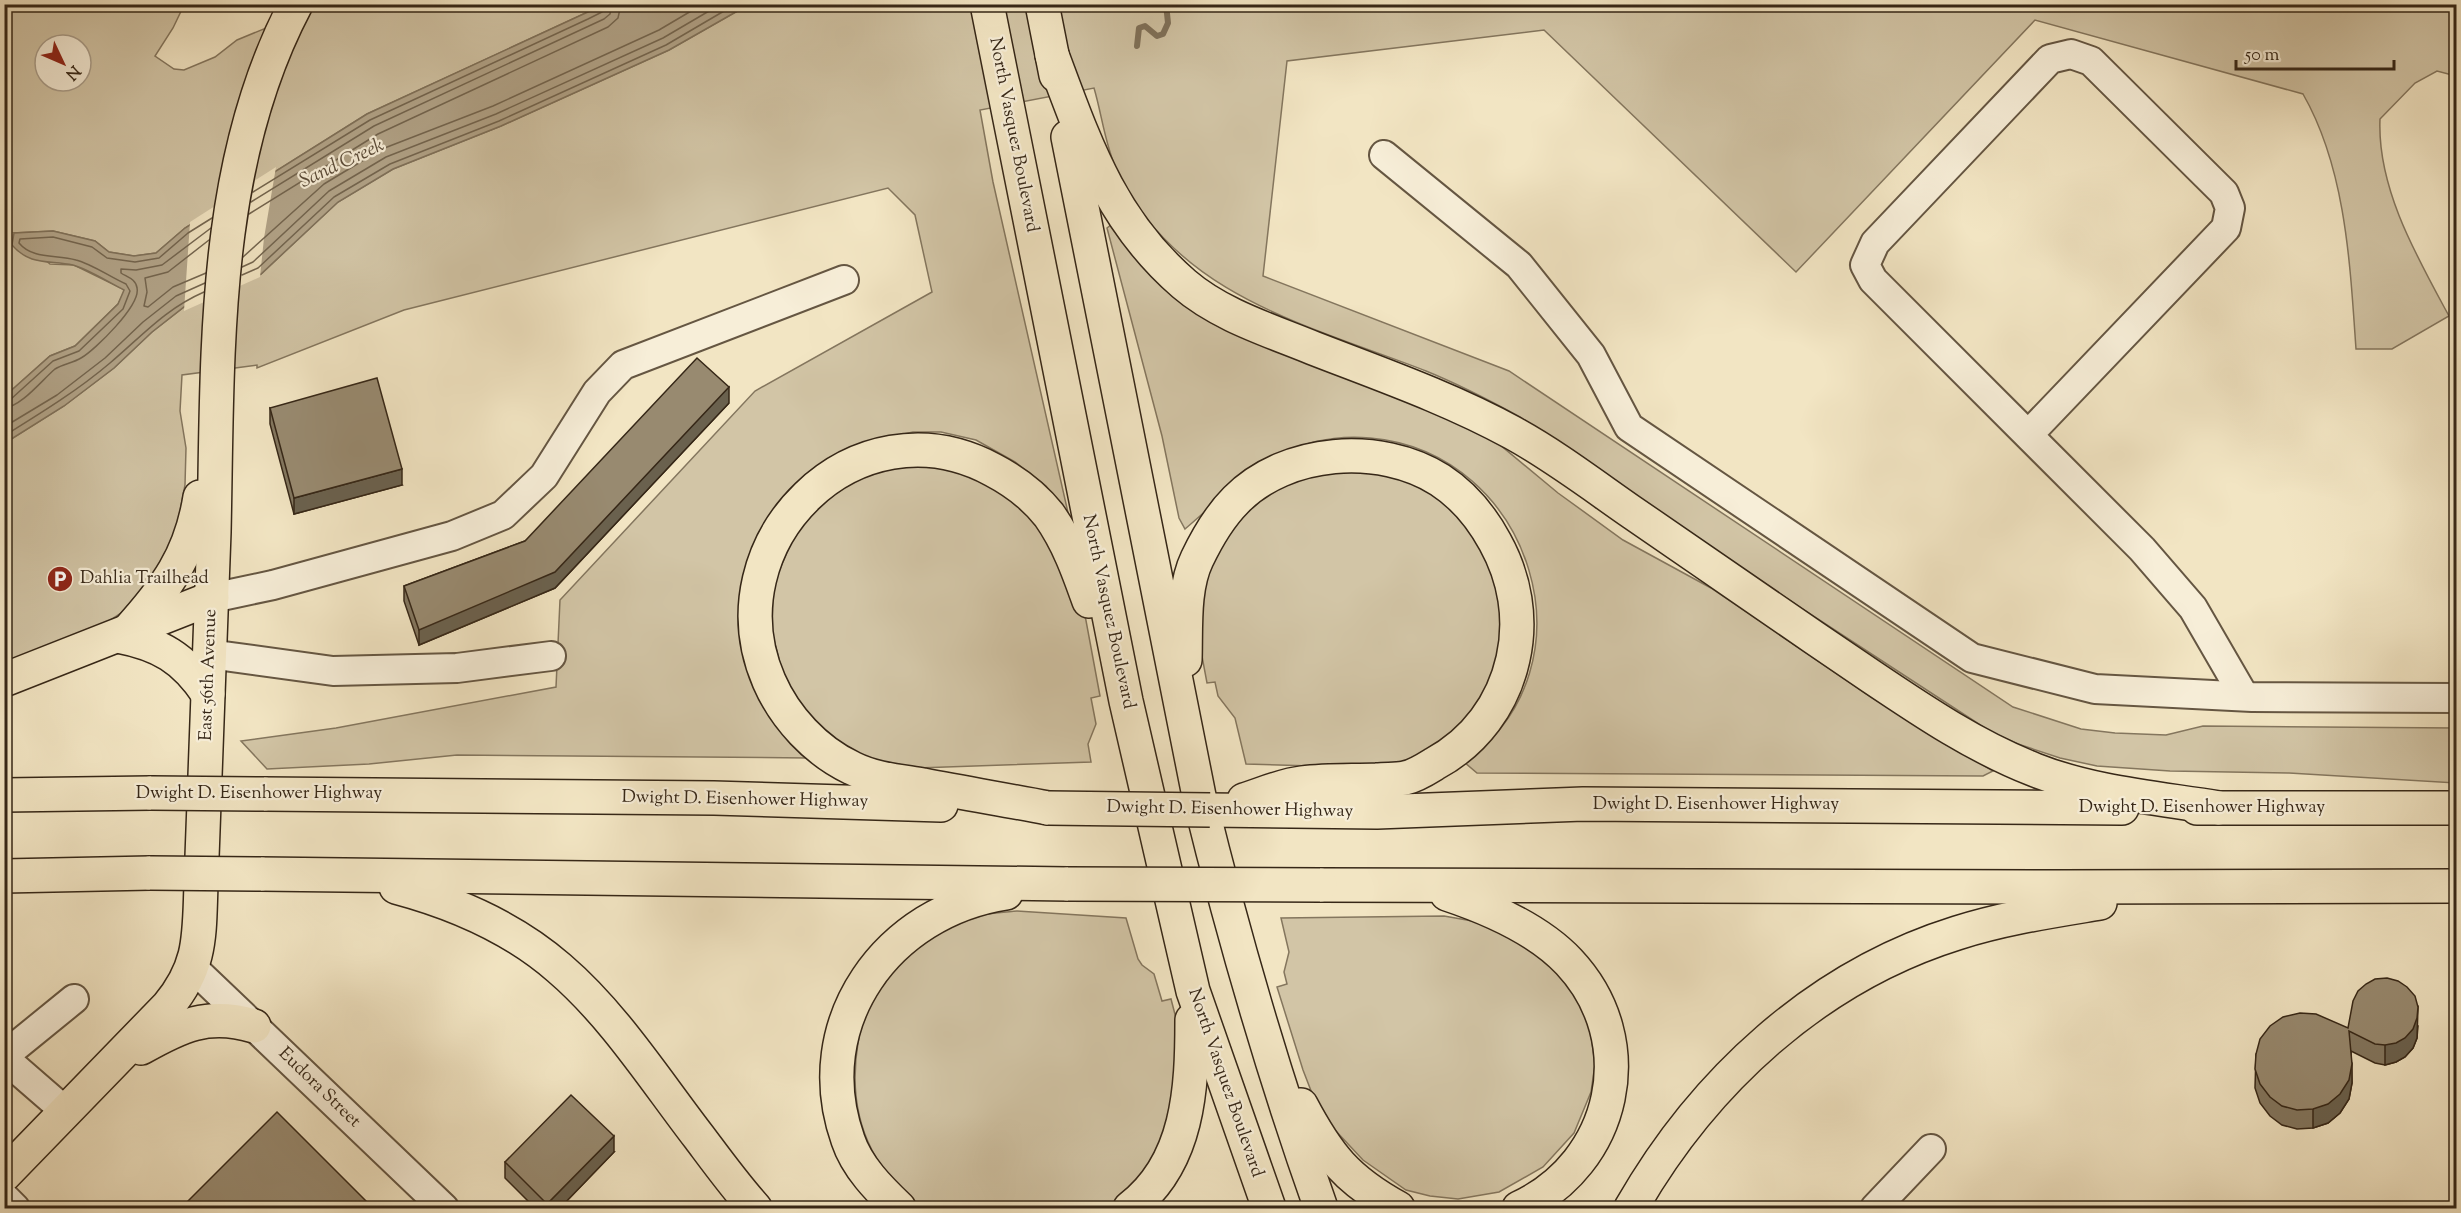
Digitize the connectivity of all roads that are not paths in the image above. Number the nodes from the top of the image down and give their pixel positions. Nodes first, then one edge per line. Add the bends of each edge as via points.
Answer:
1 (987, 4) edge
2 (1042, 4) edge
3 (292, 11) edge
4 (1072, 127) junction
5 (1384, 155) dead end
6 (844, 280) dead end
7 (217, 388) junction
8 (2028, 435) junction
9 (212, 598) junction
10 (123, 634) junction
11 (209, 654) junction
12 (551, 656) dead end
13 (4, 680) edge
14 (208, 694) junction
15 (2244, 696) junction
16 (2457, 698) edge
17 (1126, 701) junction
18 (1185, 725) junction
19 (4, 795) edge
20 (1304, 797) junction
21 (1048, 808) junction
22 (2219, 808) junction
23 (2457, 808) edge
24 (336, 874) junction
25 (4, 876) edge
26 (1068, 884) junction
27 (2457, 886) edge
28 (1422, 887) junction
29 (2226, 887) junction
30 (193, 968) junction
31 (1192, 991) junction
32 (74, 999) dead end
33 (254, 1026) junction
34 (1261, 1027) junction
35 (4, 1057) edge
36 (106, 1068) junction
37 (65, 1111) junction
38 (1931, 1149) dead end
39 (4, 1175) edge
40 (4, 1197) edge
41 (15, 1209) edge
42 (444, 1209) edge
43 (755, 1209) edge
44 (899, 1209) edge
45 (1130, 1209) edge
46 (1269, 1209) edge
47 (1321, 1209) edge
48 (1398, 1209) edge
49 (1519, 1209) edge
50 (1631, 1209) edge
51 (1875, 1209) edge

1 - 17 main road, North Vasquez Boulevard
2 - 4 main road
3 - 7 main road, East 56th Avenue via 259,93 238,164 228,229
4 - 18 main road
4 - 22 main road via 1126,220 1176,276 1202,298 1260,327 1423,390 1513,434 1972,741 2016,762 2085,786
5 - 15 street via 1519,265 1591,354 1629,428 1972,658 2095,689
6 - 9 street via 623,365 597,392 544,476 504,515 452,536
7 - 9 main road, East 56th Avenue
7 - 10 main road via 193,532 171,579 147,612
8 - 8 street via 1873,280 1865,265 1875,243 2050,59 2071,54 2091,62 2224,193 2230,208 2226,228
8 - 15 street via 2175,586 2193,608
9 - 10 main road
9 - 11 main road, East 56th Avenue
10 - 13 main road
10 - 14 main road via 177,658
11 - 12 street via 333,672 457,668
11 - 14 main road, East 56th Avenue
14 - 30 main road, East 56th Avenue via 199,921
15 - 16 street
17 - 21 main road via 1067,543 1035,500 1004,476 954,453 898,450 864,459 828,478 792,513 765,560 754,621 766,675 794,722 837,760 870,775
17 - 31 main road, North Vasquez Boulevard
18 - 20 main road via 1186,621 1192,574 1220,519 1236,500 1268,476 1306,461 1368,457 1423,471 1453,490 1479,516 1510,573 1517,613 1510,674 1484,723 1436,763 1405,778
18 - 34 main road via 1221,889
19 - 21 main road, Dwight D. Eisenhower Highway, bridge via 714,798
20 - 21 main road, Dwight D. Eisenhower Highway, bridge via 1210,810
20 - 22 main road, Dwight D. Eisenhower Highway via 1377,812 1583,804
22 - 23 main road, Dwight D. Eisenhower Highway
24 - 25 main road, bridge
24 - 26 main road
24 - 43 main road via 421,894 472,913 518,938 560,968 614,1027
26 - 28 main road, bridge
26 - 44 main road via 991,896 944,912 905,936 877,963 856,995 843,1026 837,1064 838,1104 848,1141 862,1167
27 - 29 main road
28 - 29 main road
28 - 49 main road via 1477,904 1535,935 1568,961 1590,988 1604,1019 1611,1048 1612,1078 1605,1114 1589,1149 1565,1178
29 - 50 main road via 2117,900 1999,921 1956,933 1866,973 1781,1027 1744,1060 1690,1119 1655,1166
30 - 33 street, Eudora Street
30 - 36 main road, East 56th Avenue via 168,1006
31 - 45 main road via 1192,1073 1183,1127 1167,1164
31 - 46 main road, North Vasquez Boulevard
32 - 35 street
33 - 36 main road via 220,1021 189,1024
33 - 42 street, Eudora Street
34 - 47 main road
34 - 48 main road via 1320,1139 1339,1165 1360,1185
35 - 37 street
36 - 37 main road, East 56th Avenue
37 - 39 main road, East 56th Avenue
38 - 51 street
40 - 41 street

